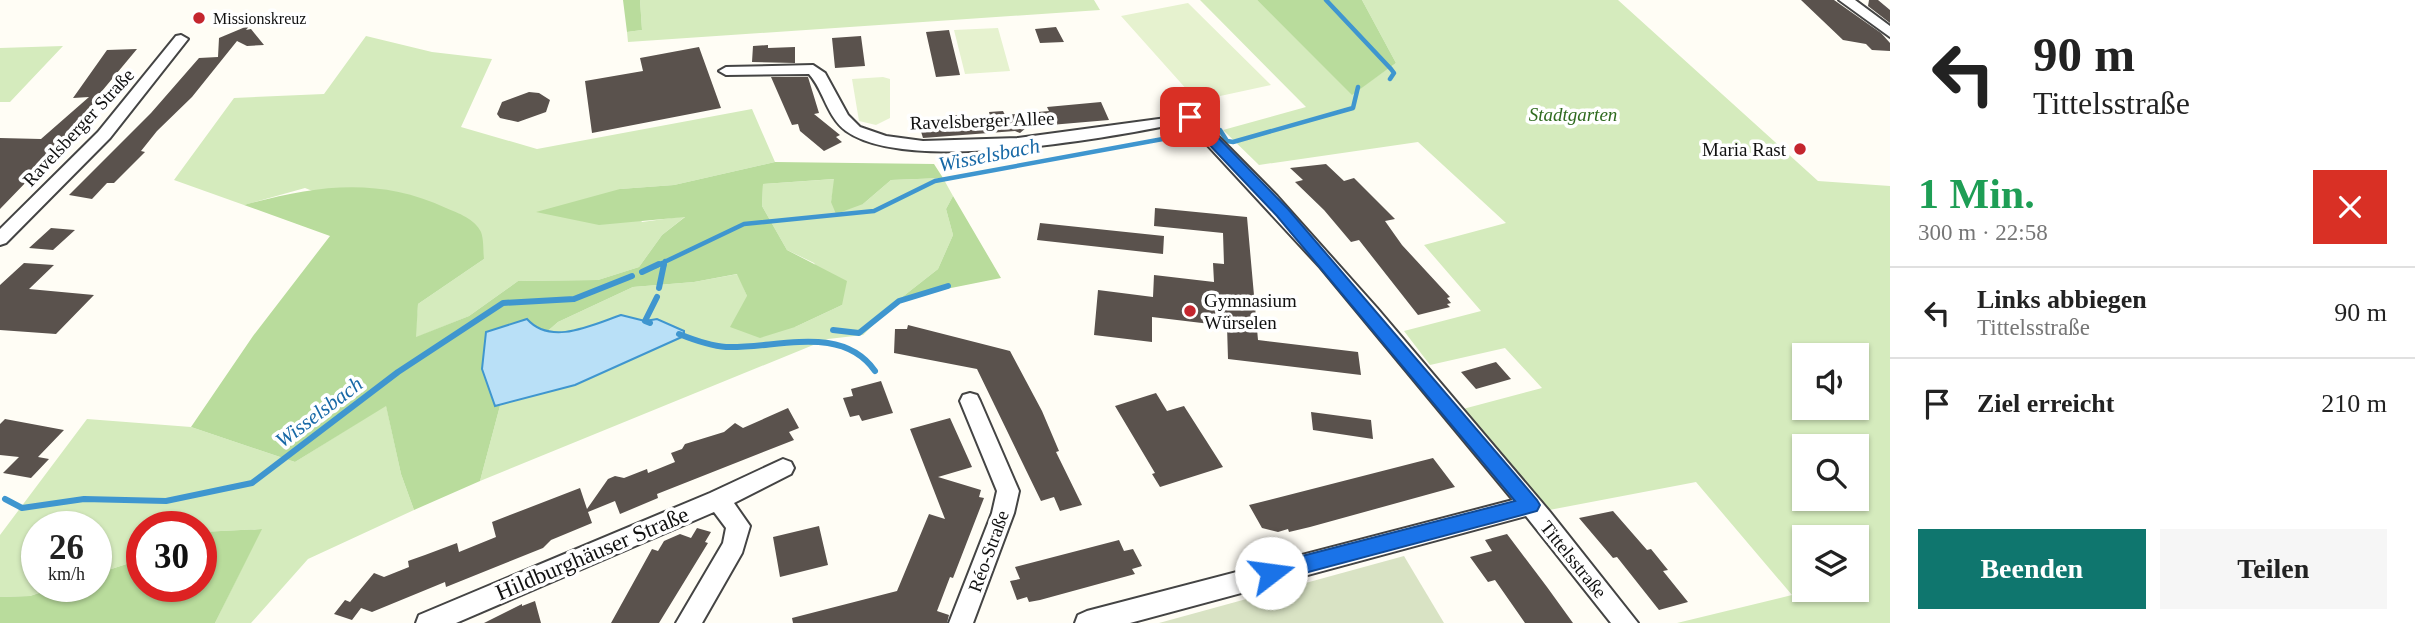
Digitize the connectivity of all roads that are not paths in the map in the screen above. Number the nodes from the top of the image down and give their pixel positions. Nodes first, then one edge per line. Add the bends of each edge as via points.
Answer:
1 (1846, 0) edge
2 (1890, 33) edge
3 (181, 39) dead end
4 (726, 71) dead end
5 (1190, 117) joint
6 (0, 239) edge
7 (970, 401) dead end
8 (783, 468) dead end
9 (718, 500) junction
10 (1530, 505) junction
11 (428, 623) edge
12 (688, 623) edge
13 (961, 623) edge
14 (1087, 623) edge
15 (1626, 623) edge

1 - 2 street
3 - 6 street, Ravelsberger Straße via 104,135
4 - 5 street, Ravelsberger Allee via 813,69 842,122 875,139 922,147 1109,133
5 - 10 street, Tittelsstraße via 1318,252
7 - 13 street, Réo-Straße via 1008,491
8 - 9 street, Hildburghäuser Straße
9 - 11 street, Hildburghäuser Straße
9 - 12 street via 738,526 734,546
10 - 14 street
10 - 15 street, Tittelsstraße

